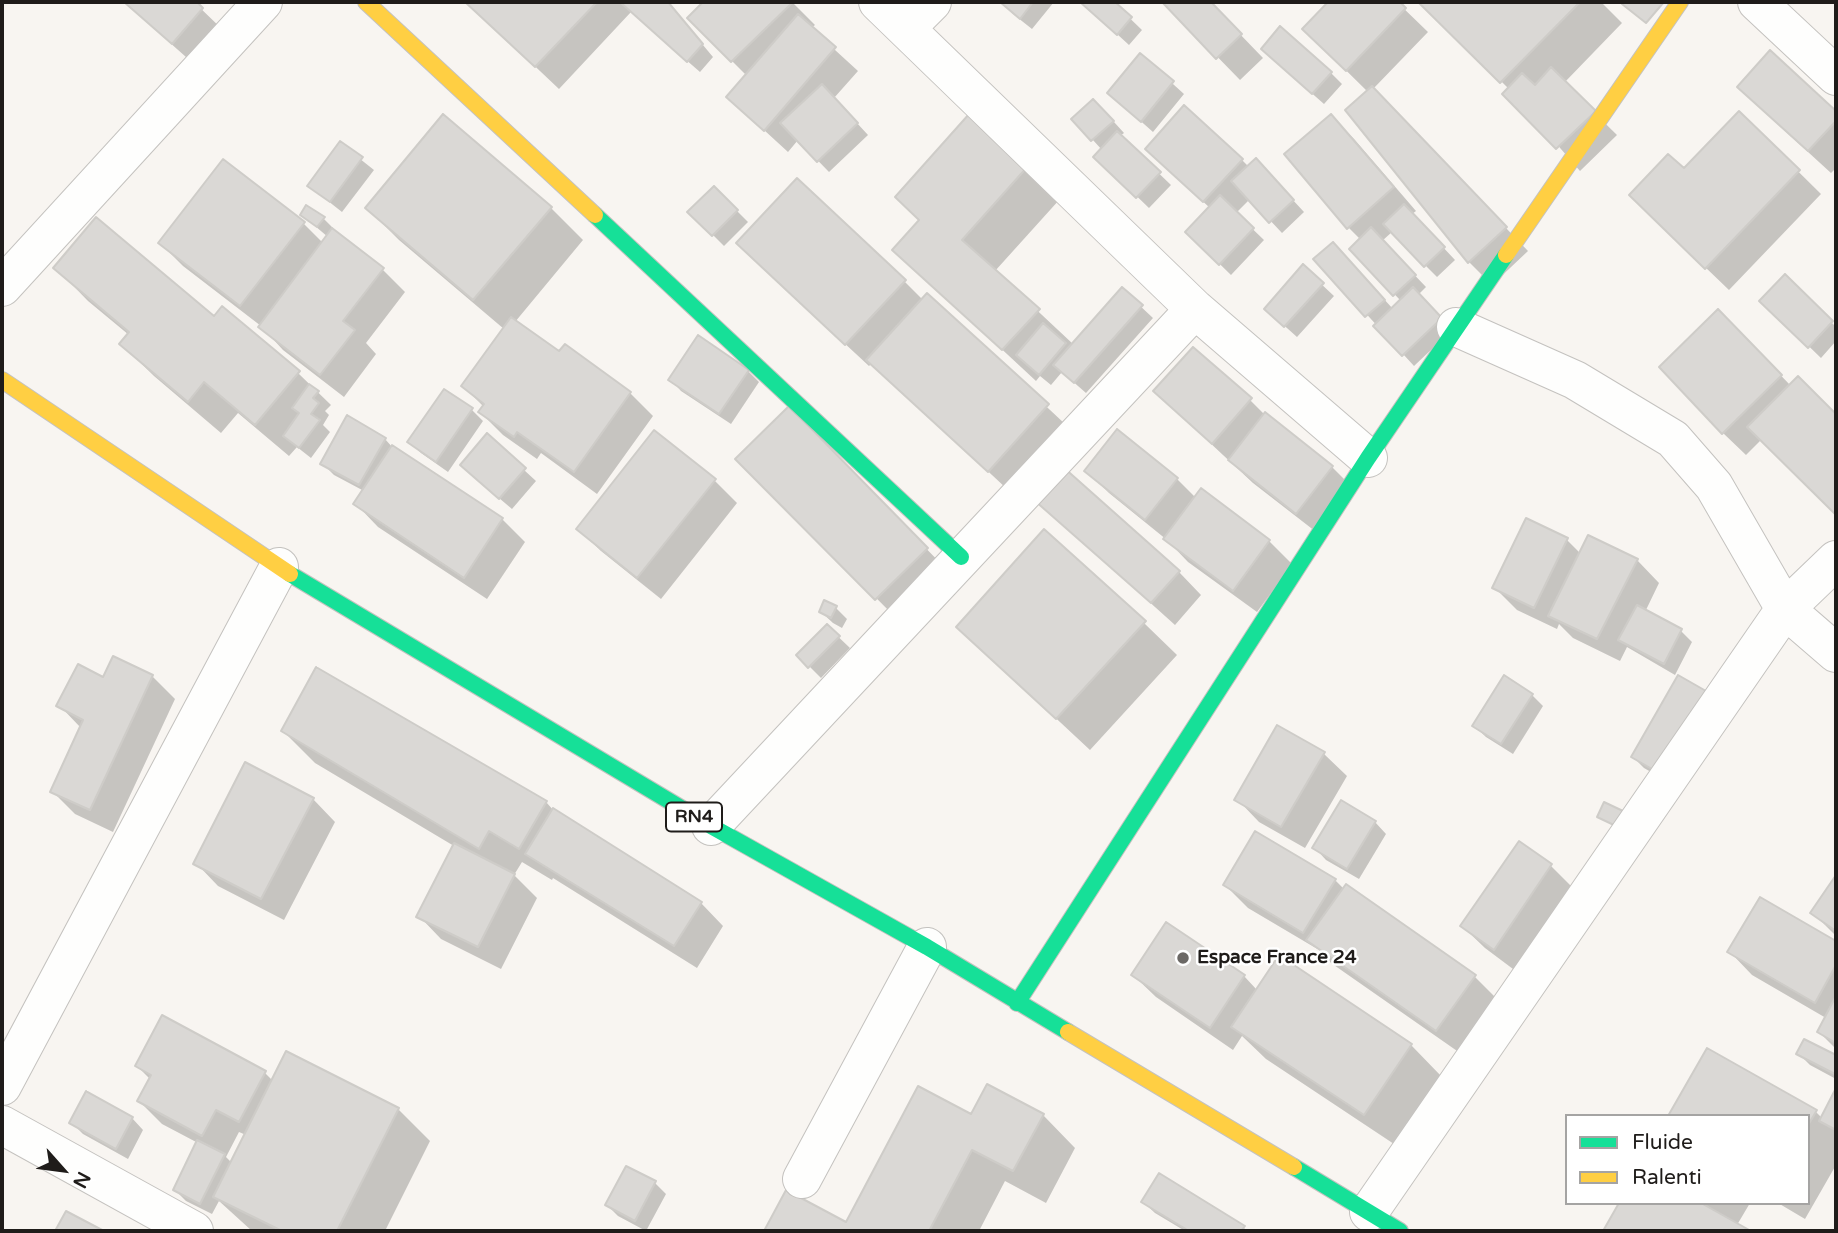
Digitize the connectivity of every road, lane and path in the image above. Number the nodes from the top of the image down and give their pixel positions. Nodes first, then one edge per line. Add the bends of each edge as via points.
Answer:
1 (263, 2) edge
2 (366, 2) edge
3 (878, 2) edge
4 (1680, 2) edge
5 (1757, 2) edge
6 (919, 15) edge
7 (1836, 76) edge
8 (2, 287) edge
9 (1195, 309) junction
10 (1456, 327) junction
11 (2, 380) edge
12 (1368, 458) junction
13 (961, 557) junction
14 (1836, 560) edge
15 (279, 566) junction
16 (1785, 609) junction
17 (1836, 653) edge
18 (711, 826) junction
19 (926, 947) junction
20 (1017, 1003) junction
21 (2, 1086) edge
22 (2, 1125) edge
23 (802, 1179) dead end
24 (1385, 1222) edge
25 (194, 1231) edge

1 - 8 street
2 - 13 main road
3 - 6 street
4 - 10 main road
5 - 7 street
6 - 9 street
9 - 12 street
9 - 13 street
10 - 12 main road
10 - 16 street via 1575,380 1673,439 1714,486
11 - 15 main road, RN4
12 - 20 main road
13 - 18 street
14 - 16 street
15 - 18 main road, RN4
15 - 21 street
16 - 17 street
16 - 24 street
18 - 19 main road, RN4
19 - 20 main road, RN4
19 - 23 street
20 - 24 main road, RN4
22 - 25 street

